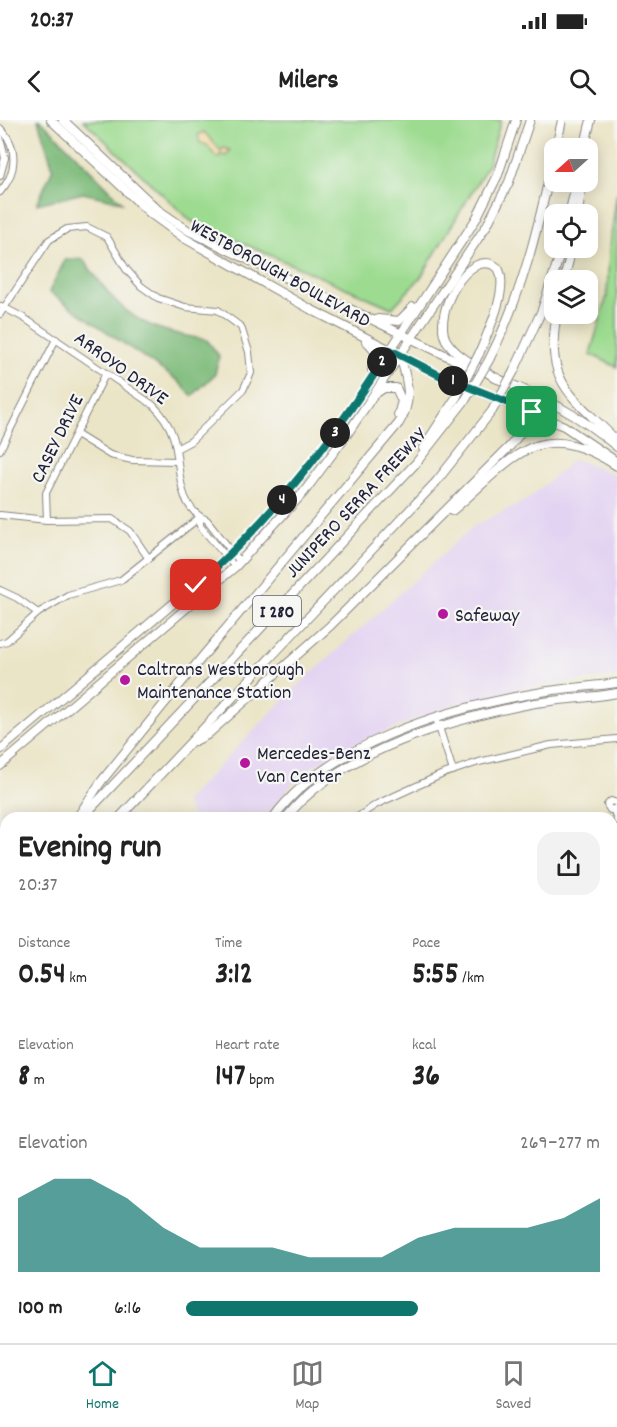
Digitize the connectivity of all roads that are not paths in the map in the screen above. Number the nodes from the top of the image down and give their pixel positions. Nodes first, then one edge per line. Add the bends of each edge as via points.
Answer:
1 (51, 120) edge
2 (63, 120) edge
3 (516, 120) edge
4 (530, 120) edge
5 (562, 120) edge
6 (591, 120) edge
7 (0, 128) edge
8 (0, 137) edge
9 (558, 138) edge
10 (587, 138) edge
11 (0, 176) edge
12 (0, 192) edge
13 (545, 192) edge
14 (559, 258) edge
15 (435, 280) junction
16 (2, 306) edge
17 (0, 314) edge
18 (364, 316) junction
19 (556, 324) edge
20 (356, 332) junction
21 (400, 333) junction
22 (56, 339) junction
23 (411, 339) junction
24 (390, 350) junction
25 (400, 356) junction
26 (106, 373) junction
27 (498, 379) junction
28 (364, 391) junction
29 (375, 394) junction
30 (539, 395) junction
31 (461, 397) junction
32 (532, 412) junction
33 (76, 434) junction
34 (385, 441) junction
35 (617, 441) edge
36 (617, 447) edge
37 (176, 449) junction
38 (0, 450) edge
39 (177, 461) junction
40 (617, 464) edge
41 (0, 515) edge
42 (441, 516) junction
43 (200, 517) junction
44 (47, 520) junction
45 (230, 555) junction
46 (149, 559) junction
47 (238, 564) junction
48 (0, 590) edge
49 (38, 612) junction
50 (0, 644) edge
51 (617, 682) edge
52 (617, 693) edge
53 (436, 718) junction
54 (439, 728) junction
55 (617, 739) edge
56 (189, 744) junction
57 (0, 750) edge
58 (0, 766) edge
59 (453, 771) junction
60 (617, 803) edge
61 (616, 810) edge
62 (81, 812) edge
63 (88, 812) edge
64 (125, 812) edge
65 (278, 812) edge
66 (292, 812) edge
67 (365, 812) edge

1 - 20 main road, WESTBOROUGH BOULEVARD via 173,231
2 - 18 main road, WESTBOROUGH BOULEVARD via 177,224
3 - 15 main road via 488,197
4 - 23 main road via 493,214
5 - 9 highway, JUNIPERO SERRA FREEWAY / I 280
6 - 10 highway
7 - 12 street via 12,144 14,156 8,183
8 - 11 street via 5,158
13 - 31 highway, JUNIPERO SERRA FREEWAY / I 280, bridge via 525,274 489,360
14 - 56 highway, I 280, bridge via 542,310 492,411 436,483
15 - 18 main road via 399,321
15 - 21 main road
16 - 17 street
16 - 22 street, ARROYO DRIVE
16 - 37 street via 49,240 67,229 87,226 107,237 134,277 158,298 185,307 218,310 241,327 251,373 243,390 191,441
18 - 21 main road, WESTBOROUGH BOULEVARD
19 - 35 highway via 552,348 559,378 573,399
20 - 24 main road, WESTBOROUGH BOULEVARD
20 - 28 main road via 376,355
21 - 23 main road, WESTBOROUGH BOULEVARD
21 - 24 main road
22 - 26 street, ARROYO DRIVE
22 - 38 street
23 - 25 main road
23 - 27 main road, WESTBOROUGH BOULEVARD
24 - 25 main road, WESTBOROUGH BOULEVARD
24 - 28 main road
25 - 29 main road
25 - 32 main road, WESTBOROUGH BOULEVARD
25 - 34 highway via 409,389 408,402
26 - 33 street, CASEY DRIVE
26 - 37 street, ARROYO DRIVE via 162,414
27 - 30 main road, WESTBOROUGH BOULEVARD
27 - 31 highway, bridge via 454,350 442,325 445,307 466,274 475,264 487,262 498,268 502,282 493,317 479,354
28 - 45 main road via 300,480
29 - 34 highway via 388,387 396,388 402,396 399,414
29 - 47 main road via 308,487
30 - 32 highway
30 - 36 main road, WESTBOROUGH BOULEVARD via 572,413
31 - 63 highway, JUNIPERO SERRA FREEWAY / I 280 via 407,472
32 - 40 main road, WESTBOROUGH BOULEVARD via 579,435
32 - 42 highway via 518,438
33 - 39 street via 110,455 132,460
33 - 44 street, CASEY DRIVE via 46,493
34 - 62 highway via 203,656
37 - 39 street, ARROYO DRIVE
39 - 43 street, ARROYO DRIVE via 181,488
40 - 42 highway via 576,444 542,443 523,452 449,514
41 - 44 street
42 - 56 highway via 299,655 207,735
43 - 45 street, ARROYO DRIVE via 200,526
43 - 46 street
44 - 46 street via 112,519 130,531
45 - 47 street, ARROYO DRIVE
45 - 57 main road
46 - 49 street via 121,580 68,595
47 - 58 main road
48 - 49 street
49 - 50 street
51 - 53 main road via 523,695
52 - 54 main road via 525,705
53 - 54 street
53 - 65 main road via 325,768 297,790
54 - 59 street
54 - 66 main road via 337,773 309,793
55 - 59 street via 551,745
56 - 64 highway, I 280
59 - 67 street
60 - 61 street via 608,803 609,809

